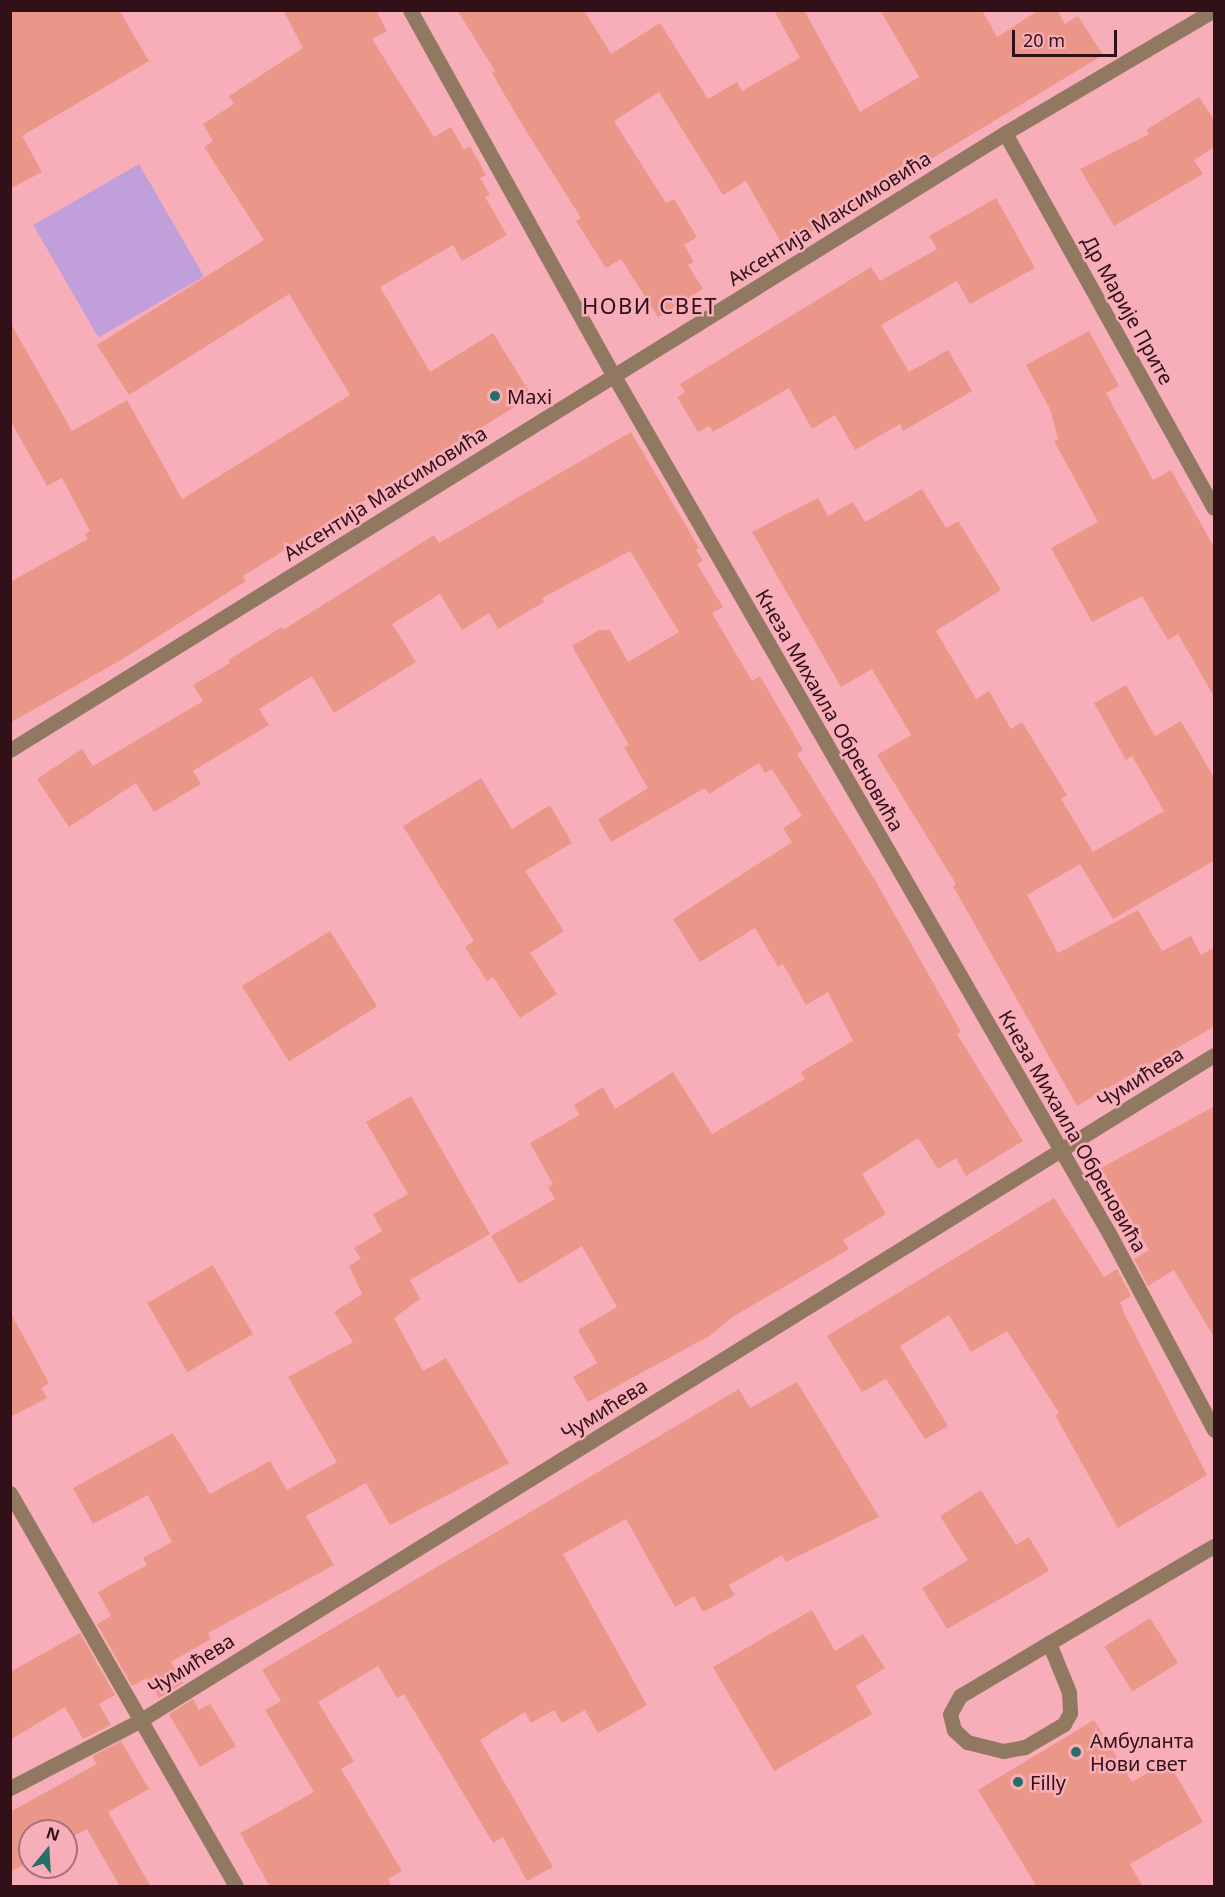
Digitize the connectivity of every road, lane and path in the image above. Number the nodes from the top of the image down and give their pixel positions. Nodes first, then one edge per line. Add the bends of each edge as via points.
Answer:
1 (410, 10) edge
2 (1214, 10) edge
3 (1005, 133) junction
4 (614, 376) junction
5 (1215, 508) edge
6 (10, 750) edge
7 (1215, 1055) edge
8 (1060, 1153) junction
9 (1215, 1430) edge
10 (10, 1493) edge
11 (1215, 1546) edge
12 (1049, 1644) junction
13 (141, 1720) junction
14 (10, 1788) edge
15 (236, 1887) edge

1 - 4 street, Кнеза Михаила Обреновића
2 - 3 street, Аксентија Максимовића
3 - 4 street, Аксентија Максимовића
3 - 5 street, Др Марије Прите
4 - 6 street, Аксентија Максимовића
4 - 8 street, Кнеза Михаила Обреновића
7 - 8 street, Чумићева
8 - 9 street, Кнеза Михаила Обреновића via 1110,1235
8 - 13 street, Чумићева
10 - 13 street
11 - 12 street
12 - 12 street via 960,1696 950,1714 954,1730 967,1742 1003,1751 1025,1747 1064,1724 1070,1713 1069,1692
13 - 14 street, Чумићева
13 - 15 street

